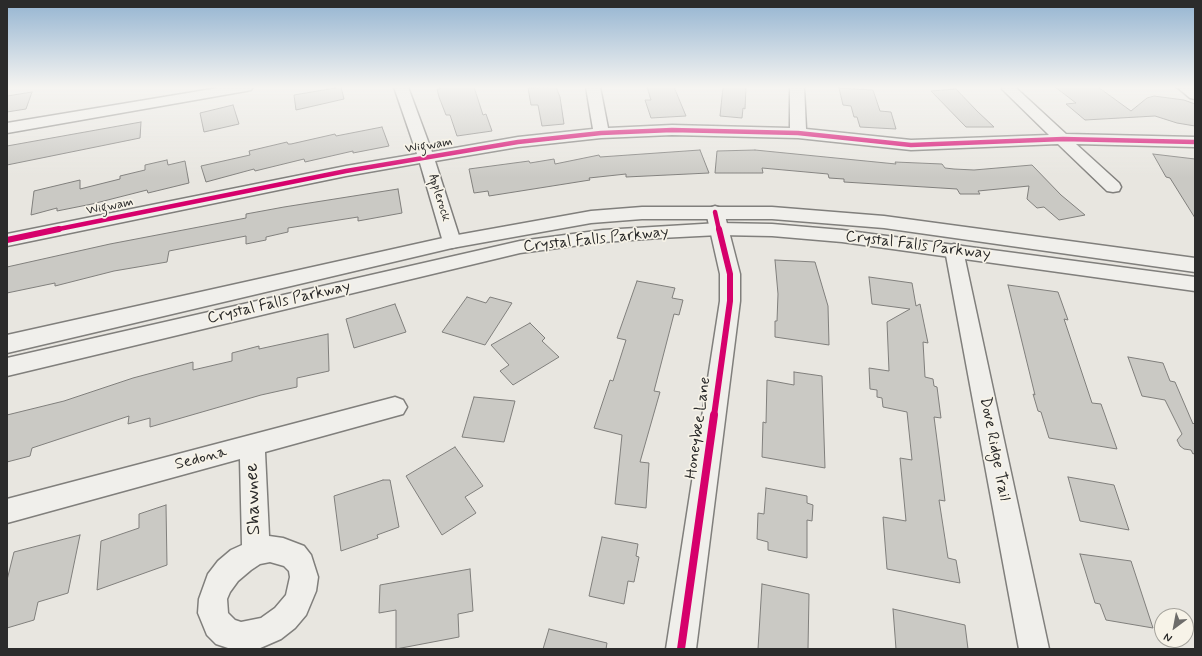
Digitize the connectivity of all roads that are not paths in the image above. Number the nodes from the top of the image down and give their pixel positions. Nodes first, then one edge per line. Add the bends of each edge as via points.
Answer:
1 (68, 118) edge
2 (412, 118) edge
3 (598, 118) edge
4 (798, 118) edge
5 (1040, 118) edge
6 (7, 128) edge
7 (601, 133) junction
8 (798, 133) junction
9 (1063, 139) junction
10 (1195, 142) edge
11 (426, 158) junction
12 (1113, 187) dead end
13 (717, 220) junction
14 (7, 240) edge
15 (452, 242) junction
16 (954, 250) junction
17 (1195, 265) edge
18 (1195, 284) edge
19 (7, 344) edge
20 (7, 367) edge
21 (395, 407) dead end
22 (252, 445) junction
23 (7, 511) edge
24 (256, 552) dead end
25 (681, 649) edge
26 (1034, 649) edge

1 - 6 street
2 - 11 street, Applerock
3 - 7 street
4 - 8 street
5 - 9 street
7 - 8 street, Wigwam via 672,130
7 - 11 street, Wigwam via 518,142
8 - 9 street, Wigwam via 911,145
9 - 10 street, Wigwam
9 - 12 street
11 - 14 street, Wigwam via 338,172
11 - 15 street, Applerock
13 - 15 main road, Crystal Falls Parkway via 642,213 591,217 528,226
13 - 16 main road, Crystal Falls Parkway via 772,230
13 - 17 main road, Crystal Falls Parkway via 772,213 884,222
13 - 20 main road, Crystal Falls Parkway via 520,247
13 - 25 street, Honeybee Lane via 730,274 730,301
15 - 19 main road, Crystal Falls Parkway
16 - 18 main road, Crystal Falls Parkway
16 - 26 street, Dove Ridge Trail
21 - 22 street, Sedona
22 - 23 street, Sedona
22 - 24 street, Shawnee

